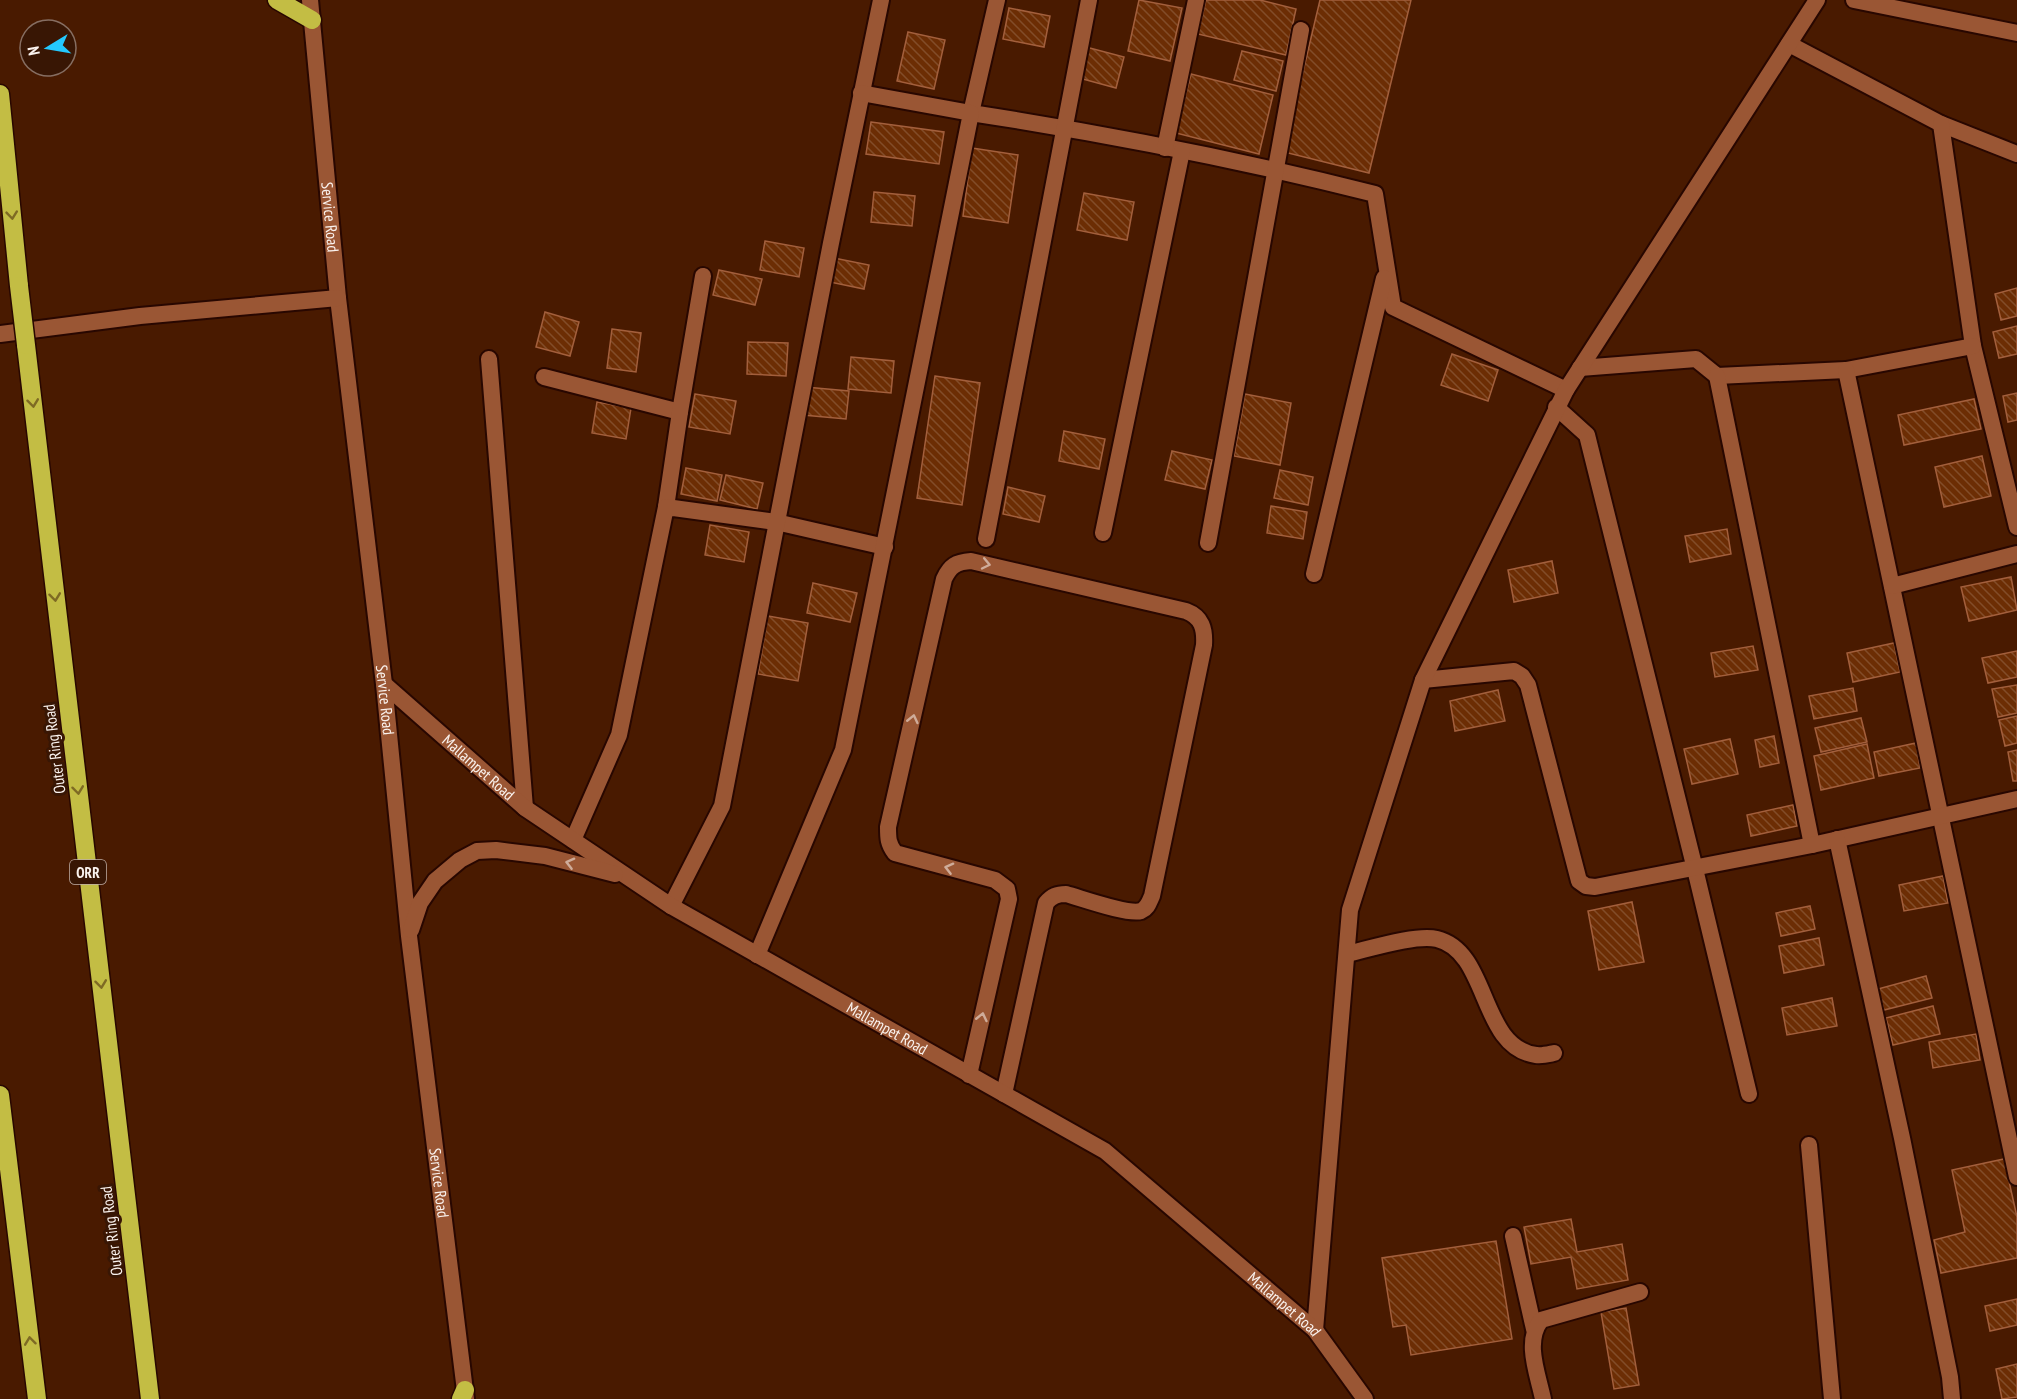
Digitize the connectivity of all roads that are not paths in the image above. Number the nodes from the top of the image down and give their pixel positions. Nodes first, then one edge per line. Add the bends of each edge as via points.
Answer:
1 (277, 0) edge
2 (310, 0) edge
3 (881, 0) edge
4 (997, 0) edge
5 (1089, 0) edge
6 (1196, 0) edge
7 (1817, 0) edge
8 (1854, 0) edge
9 (312, 20) junction
10 (1301, 30) dead end
11 (2017, 33) edge
12 (1789, 44) junction
13 (861, 93) junction
14 (0, 94) edge
15 (971, 113) junction
16 (1941, 124) junction
17 (1064, 127) junction
18 (1174, 149) junction
19 (2017, 154) edge
20 (1276, 169) junction
21 (1387, 268) junction
22 (703, 276) dead end
23 (338, 298) junction
24 (0, 334) edge
25 (1973, 346) junction
26 (489, 359) dead end
27 (1580, 368) junction
28 (1846, 370) junction
29 (1717, 376) junction
30 (544, 377) dead end
31 (1566, 390) junction
32 (1556, 407) junction
33 (680, 412) junction
34 (666, 507) junction
35 (776, 522) junction
36 (2017, 527) edge
37 (1103, 533) dead end
38 (986, 539) dead end
39 (1208, 543) dead end
40 (885, 547) junction
41 (2017, 554) edge
42 (1314, 574) dead end
43 (1892, 586) junction
44 (1423, 680) junction
45 (384, 684) junction
46 (2017, 799) edge
47 (525, 808) junction
48 (1940, 816) junction
49 (1837, 839) junction
50 (573, 840) junction
51 (1812, 845) junction
52 (1695, 869) junction
53 (627, 877) junction
54 (670, 906) junction
55 (409, 936) junction
56 (1347, 954) junction
57 (757, 955) junction
58 (1554, 1053) dead end
59 (969, 1074) junction
60 (1004, 1094) junction
61 (1749, 1094) dead end
62 (0, 1095) edge
63 (1809, 1145) dead end
64 (2017, 1177) edge
65 (1514, 1236) dead end
66 (1640, 1292) dead end
67 (1534, 1329) junction
68 (1315, 1330) junction
69 (464, 1396) edge
70 (37, 1399) edge
71 (150, 1399) edge
72 (1365, 1399) edge
73 (1543, 1399) edge
74 (1832, 1399) edge
75 (1952, 1399) edge

1 - 9 highway
2 - 9 street, Service Road
3 - 13 street
4 - 15 street
5 - 17 street
6 - 18 street
7 - 12 street
8 - 11 street
9 - 23 street, Service Road
10 - 20 street
12 - 16 street
12 - 27 street
13 - 15 street
13 - 35 street
14 -> 71 highway, Outer Ring Road / ORR, bridge via 19,286
15 - 17 street
15 - 40 street
16 - 19 street
16 - 25 street
17 - 18 street
17 - 38 street
18 - 20 street
18 - 37 street
20 - 21 street via 1374,194
20 - 39 street
21 - 31 street via 1393,307
21 - 42 street
22 - 33 street
23 - 24 street via 140,316
23 - 45 street, Service Road
25 - 28 street
25 - 36 street
26 - 47 street
27 - 29 street via 1696,359
27 - 31 street
28 - 29 street
28 - 43 street
29 - 51 street
30 - 33 street
31 - 32 street
32 - 44 street
32 - 52 street via 1587,435
33 - 34 street
34 - 35 street
34 - 50 street via 619,735
35 - 40 street
35 - 54 street via 722,806
40 - 57 street via 843,750
41 - 43 street
43 - 48 street
44 - 52 street via 1514,671 1522,676 1528,685 1579,881 1586,886
44 - 56 street via 1350,910
45 - 47 street, Mallampet Road
45 - 55 street, Service Road
46 - 48 street
47 - 50 street, Mallampet Road
48 - 49 street
48 - 64 street
49 - 51 street
49 - 75 street via 1904,1150
50 - 53 street, Mallampet Road
51 - 52 street
52 - 61 street
53 - 54 street, Mallampet Road
53 -> 55 street via 545,856 496,850 477,852 460,860 435,881 420,903
54 - 57 street, Mallampet Road
55 - 69 street, Service Road
56 - 58 street via 1437,939 1453,947 1469,965 1503,1035 1520,1050 1538,1055
56 - 68 street
57 - 59 street, Mallampet Road
59 - 60 street, Mallampet Road
59 -> 60 street via 1009,899 1007,888 995,880 895,853 888,839 944,579 949,568 959,561 1186,610 1195,614 1204,632 1148,906 1129,912 1066,894 1051,897 1046,903
60 - 68 street, Mallampet Road via 1105,1151
70 -> 62 highway
63 - 74 street
65 - 67 street
66 - 67 street via 1541,1320
67 - 73 street via 1532,1343
68 - 72 street, Mallampet Road

